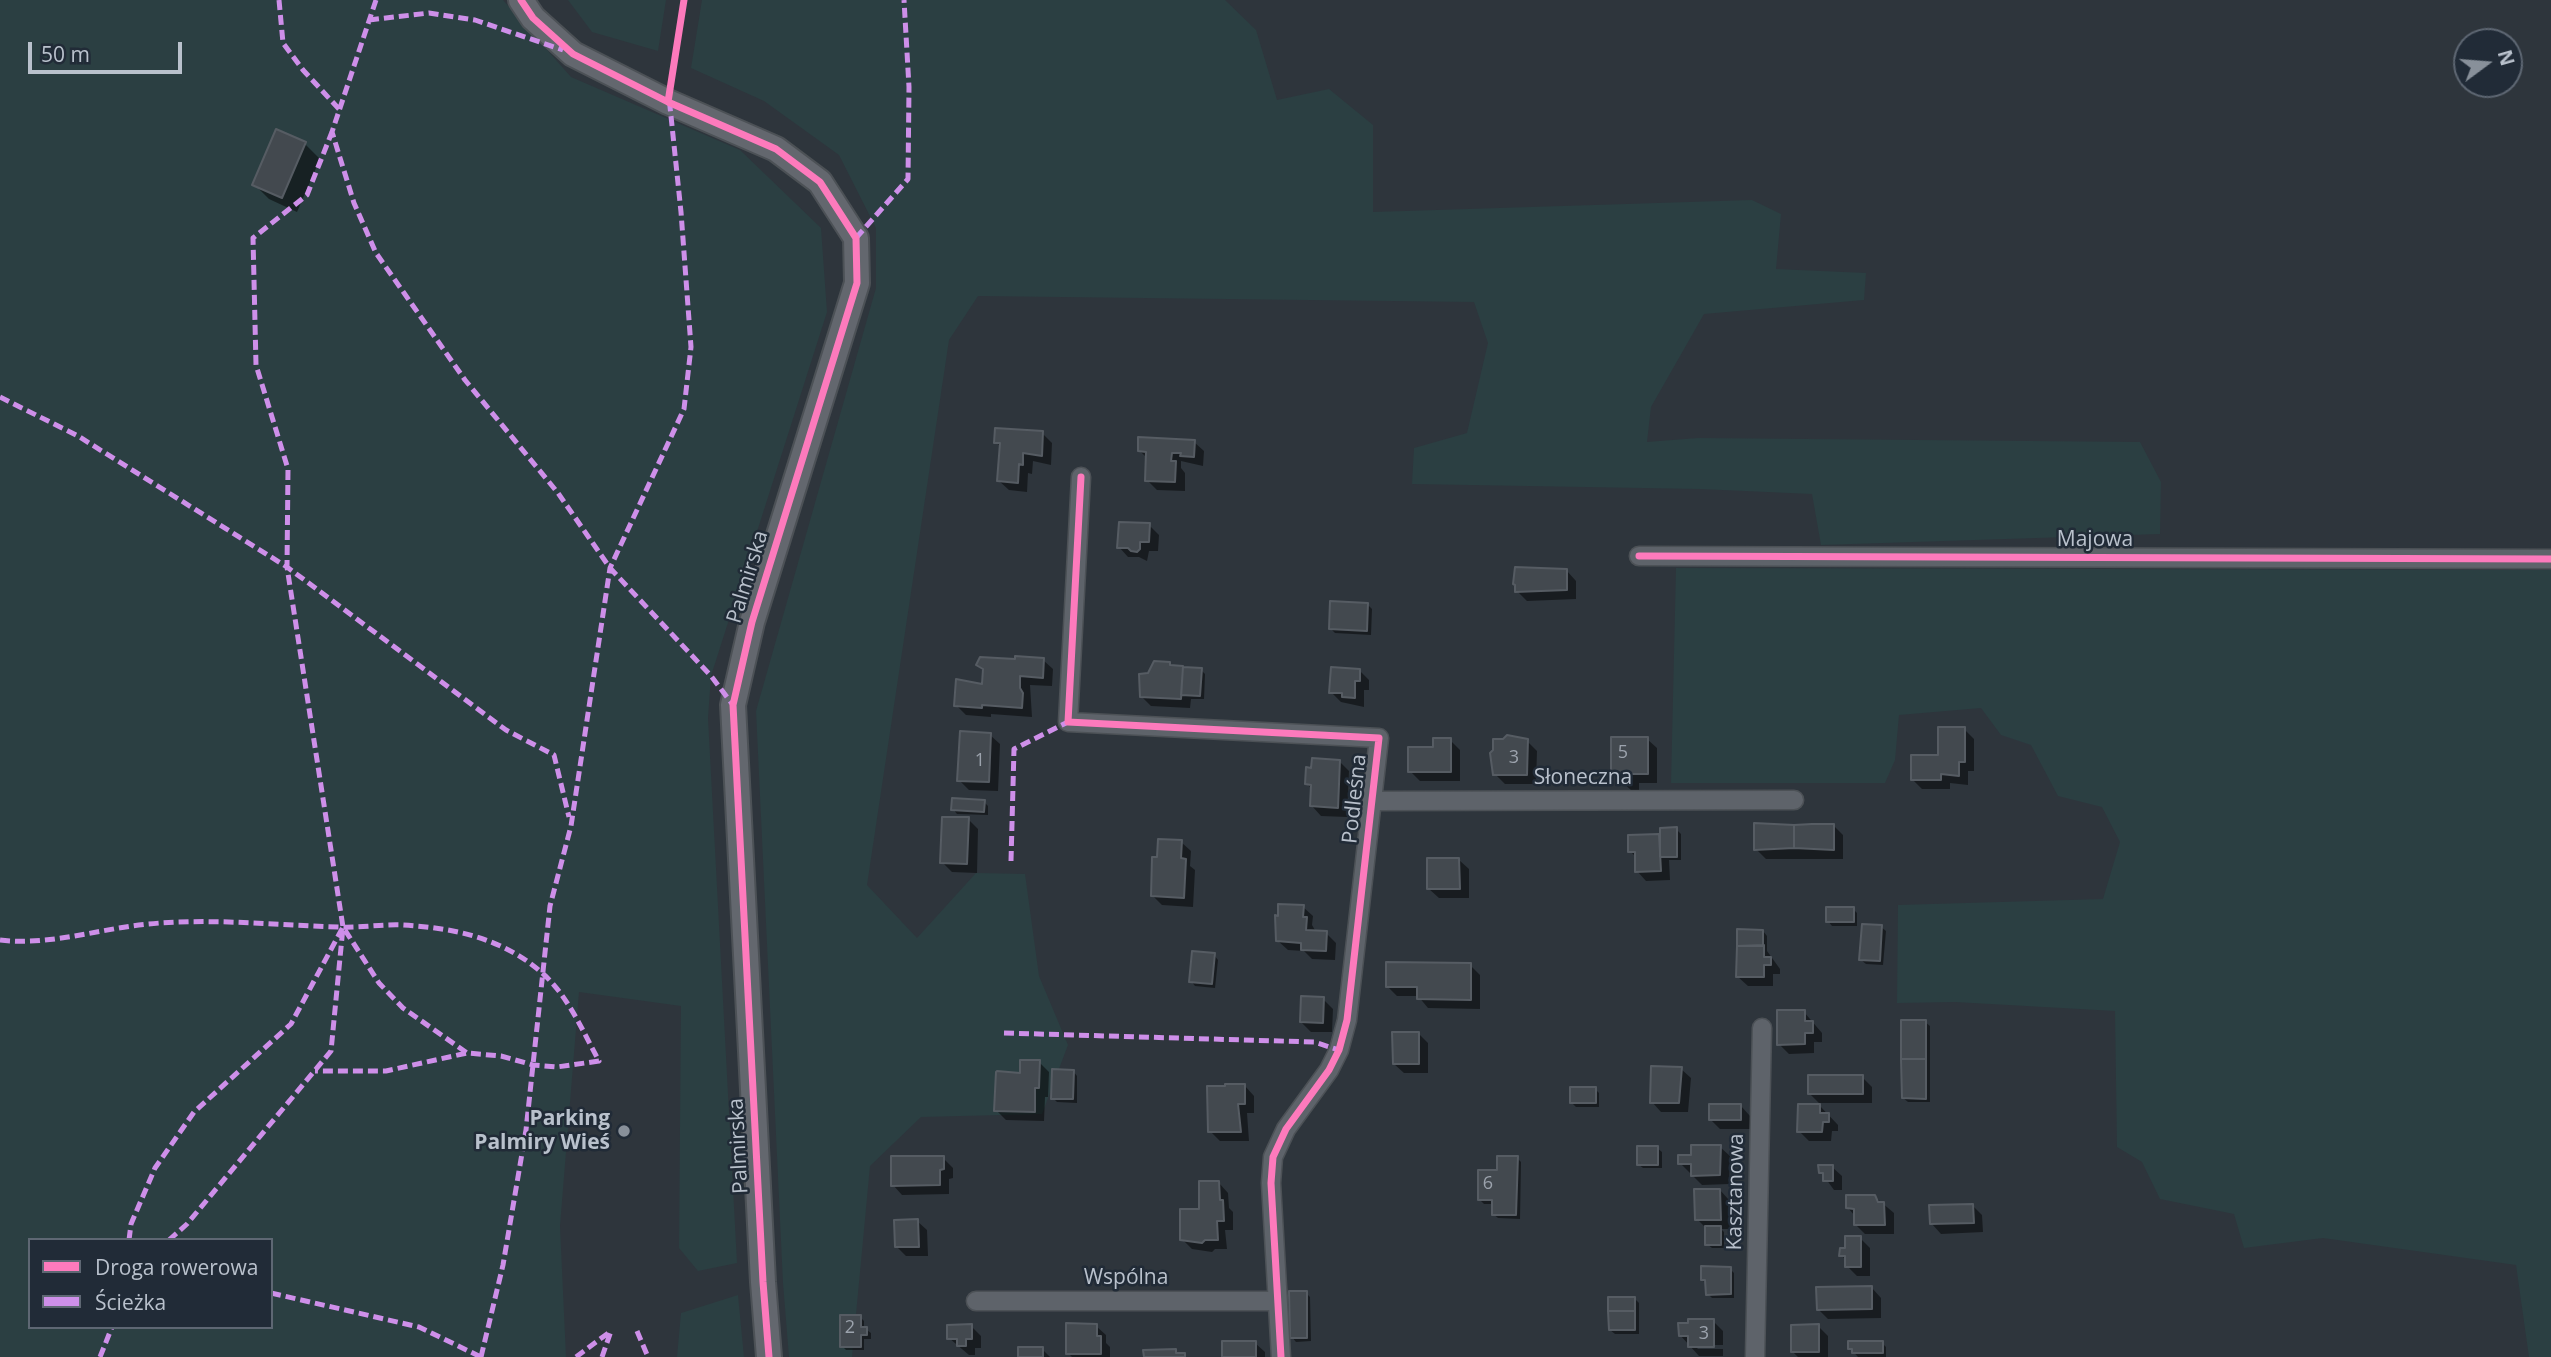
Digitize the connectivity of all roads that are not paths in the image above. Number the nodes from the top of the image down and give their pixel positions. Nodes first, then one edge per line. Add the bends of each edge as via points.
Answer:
1 (521, 0) edge
2 (1081, 477) dead end
3 (1639, 556) dead end
4 (2551, 559) edge
5 (1794, 800) dead end
6 (1372, 802) junction
7 (1762, 1028) dead end
8 (975, 1301) dead end
9 (1277, 1301) junction
10 (769, 1357) edge
11 (1281, 1357) edge
12 (1755, 1357) edge

1 - 10 street, Palmirska via 533,18 573,54 776,149 820,182 856,238 857,283 752,622 733,705
2 - 6 street, Podleśna via 1068,722 1379,738
3 - 4 street, Majowa
5 - 6 street, Słoneczna
6 - 9 street, Podleśna via 1348,1020 1329,1070 1286,1129 1273,1157 1270,1183
7 - 12 street, Kasztanowa
8 - 9 street, Wspólna
9 - 11 street, Podleśna

